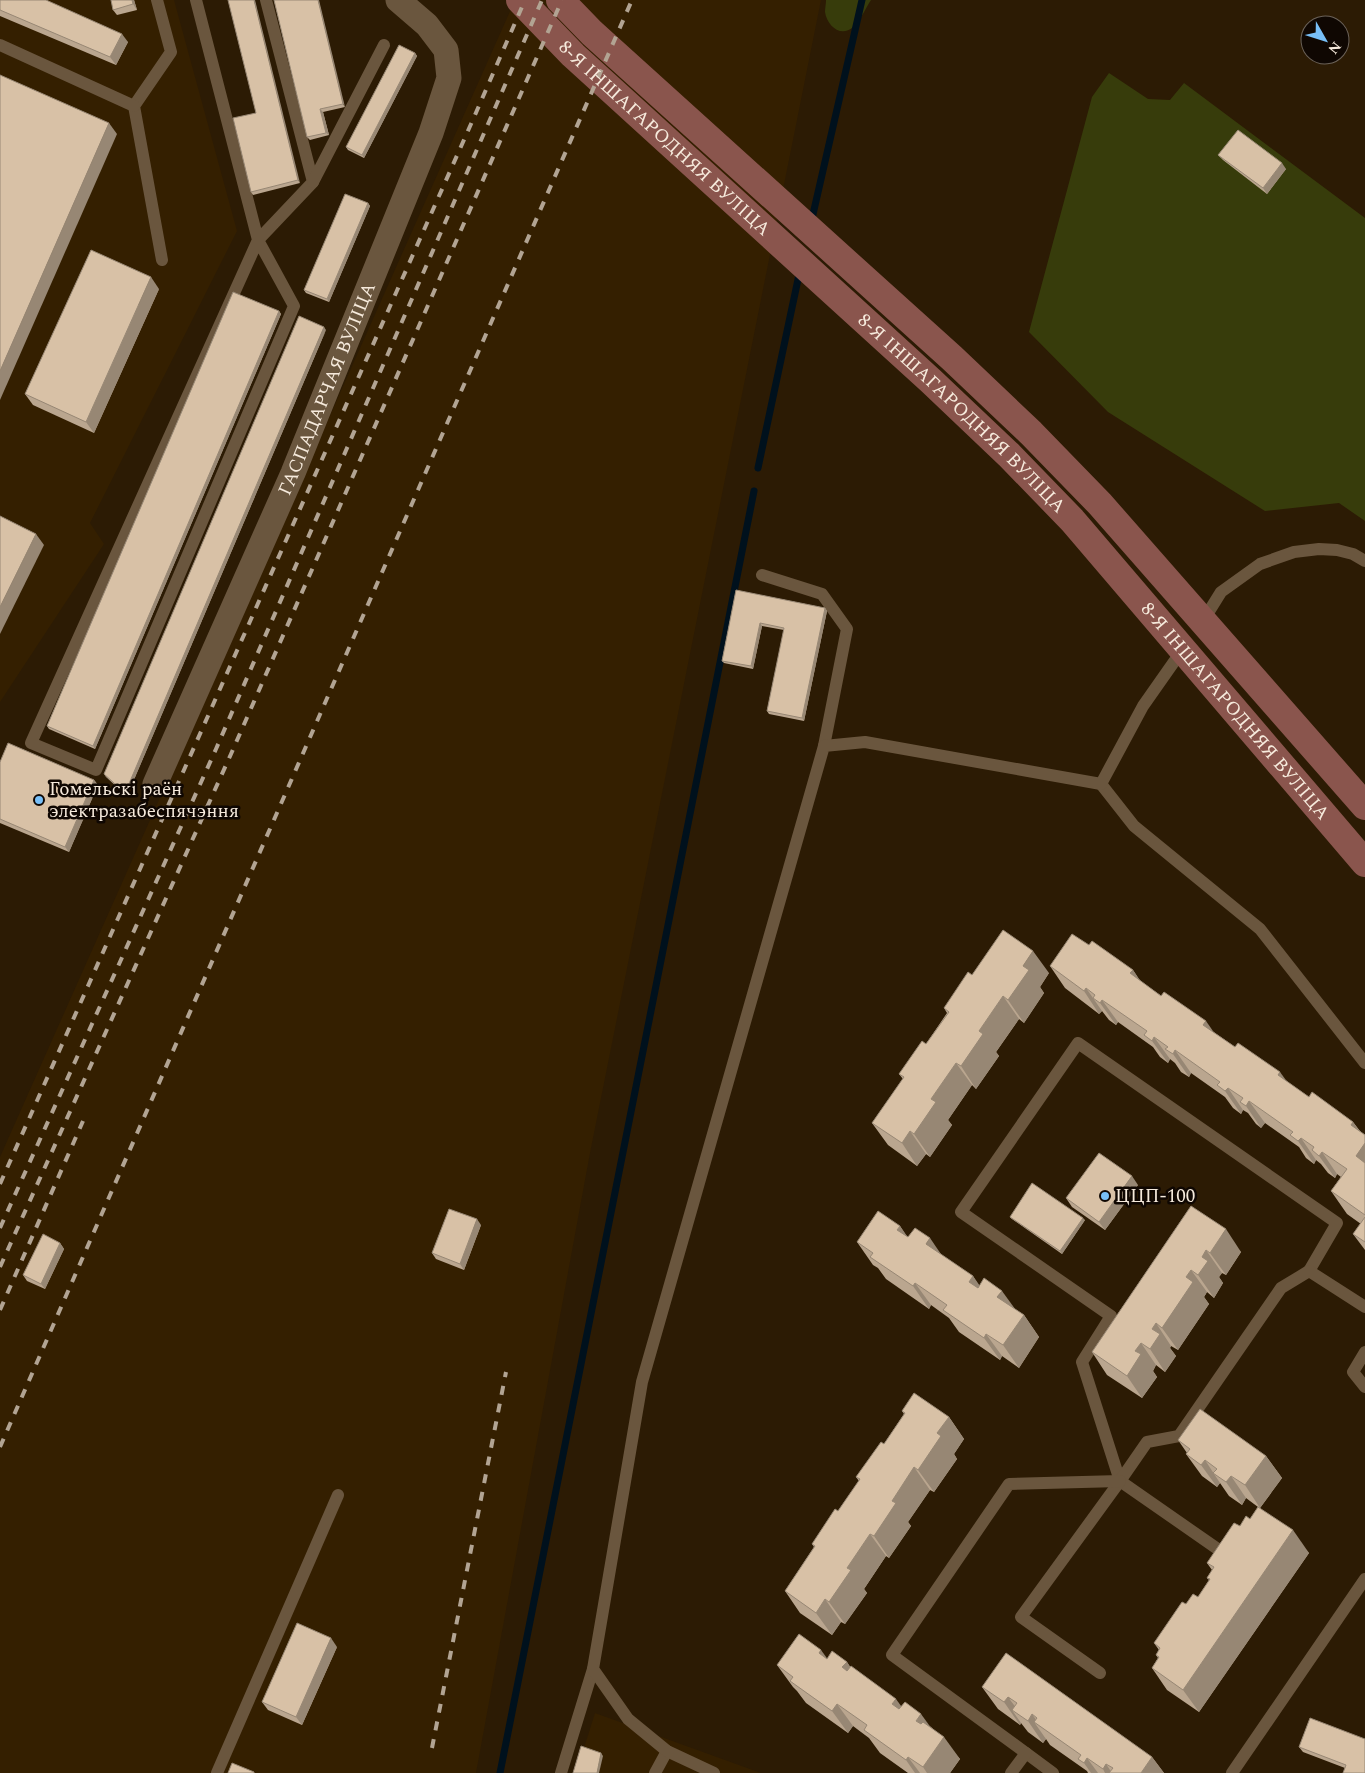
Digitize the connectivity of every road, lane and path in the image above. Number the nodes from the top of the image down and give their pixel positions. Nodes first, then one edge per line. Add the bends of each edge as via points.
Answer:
1 (157, 0) edge
2 (196, 0) edge
3 (266, 0) edge
4 (398, 0) edge
5 (520, 0) edge
6 (560, 0) edge
7 (0, 45) edge
8 (384, 45) dead end
9 (134, 106) junction
10 (313, 182) junction
11 (258, 240) junction
12 (162, 260) dead end
13 (1365, 562) edge
14 (762, 575) dead end
15 (1203, 621) junction
16 (1183, 649) junction
17 (824, 746) junction
18 (155, 784) dead end
19 (1101, 784) junction
20 (1365, 806) edge
21 (1365, 863) edge
22 (1365, 1063) edge
23 (1309, 1271) junction
24 (1365, 1307) edge
25 (1365, 1352) edge
26 (1365, 1387) edge
27 (1120, 1481) junction
28 (338, 1495) dead end
29 (1222, 1552) edge
30 (1365, 1579) edge
31 (593, 1669) junction
32 (1100, 1673) dead end
33 (667, 1751) junction
34 (1026, 1753) junction
35 (217, 1773) edge
36 (560, 1773) edge
37 (655, 1773) edge
38 (714, 1773) edge
39 (1011, 1773) edge
40 (1053, 1773) edge
41 (1232, 1773) edge

1 - 9 lane via 172,52
2 - 11 lane
3 - 10 lane
4 - 18 street, ГАСПАДАРЧАЯ ВУЛІЦА via 427,26 446,50 449,78 431,133 293,473
5 - 16 main road, 8-Я ІНШАГАРОДНЯЯ ВУЛІЦА via 580,61 1009,455 1072,520
6 - 15 main road, 8-Я ІНШАГАРОДНЯЯ ВУЛІЦА via 592,33 1031,433 1100,504
7 - 9 lane
8 - 10 lane
9 - 12 lane
10 - 11 lane
11 - 11 lane via 31,743 96,770 294,306
13 - 15 lane via 1353,554 1319,549 1294,552 1260,564 1221,592
14 - 17 lane via 822,594 847,629
15 - 16 main road
15 - 20 main road, 8-Я ІНШАГАРОДНЯЯ ВУЛІЦА
16 - 19 lane via 1143,706
16 - 21 main road, 8-Я ІНШАГАРОДНЯЯ ВУЛІЦА
17 - 19 lane via 865,742
17 - 31 lane via 642,1382
19 - 22 lane via 1134,826 1260,929
23 - 24 lane
23 - 27 lane via 1281,1288 1179,1436 1147,1442
23 - 27 lane via 1337,1223 1078,1043 962,1212 1111,1316 1082,1362
25 - 26 lane via 1353,1372
27 - 29 lane
27 - 32 lane via 1021,1617
27 - 34 lane via 1009,1484 892,1655
28 - 35 lane
30 - 41 lane
31 - 33 lane via 628,1719
31 - 36 lane
33 - 37 lane
33 - 38 lane
34 - 39 lane
34 - 40 lane

